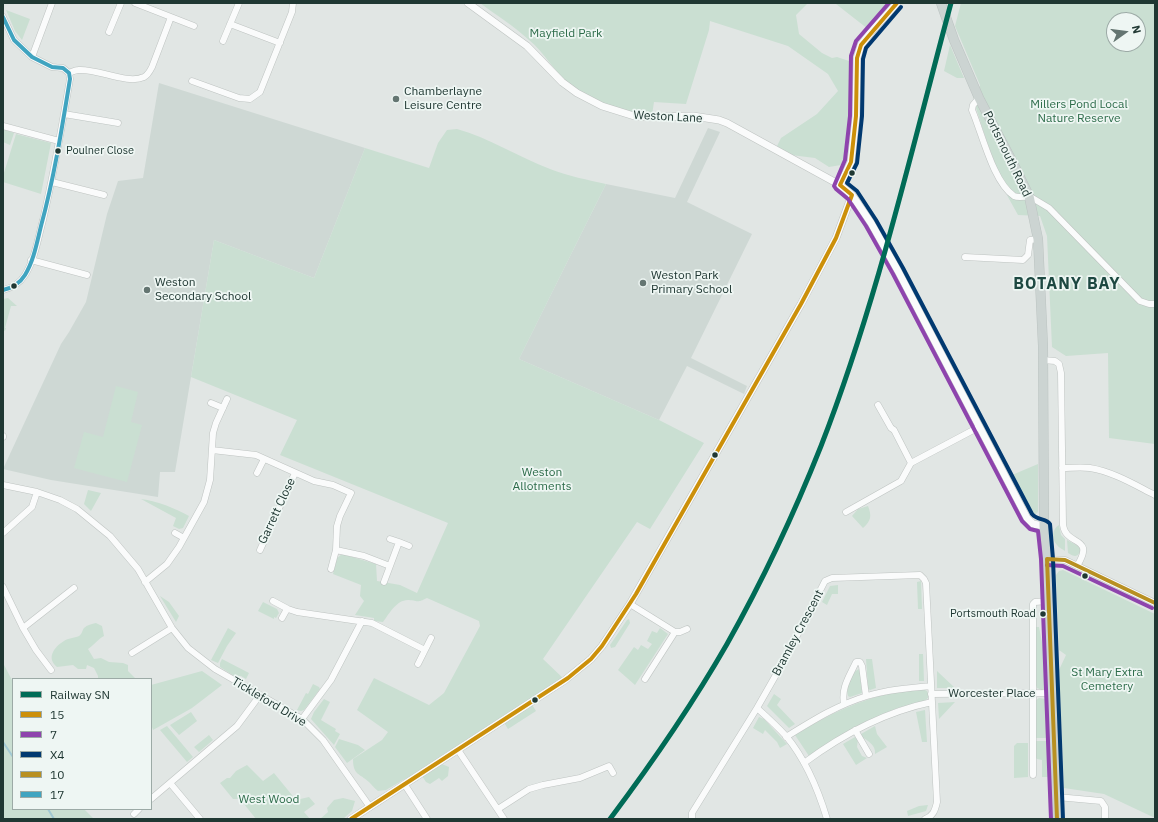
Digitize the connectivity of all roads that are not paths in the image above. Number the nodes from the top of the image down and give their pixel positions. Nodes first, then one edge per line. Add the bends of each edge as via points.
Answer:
1 (52, 3) edge
2 (121, 3) edge
3 (135, 3) edge
4 (239, 3) edge
5 (293, 3) edge
6 (468, 3) edge
7 (897, 3) edge
8 (940, 3) edge
9 (3, 16) edge
10 (171, 17) junction
11 (230, 24) junction
12 (194, 26) dead end
13 (109, 32) dead end
14 (223, 41) dead end
15 (280, 43) junction
16 (32, 57) junction
17 (69, 73) junction
18 (192, 81) dead end
19 (979, 98) junction
20 (64, 114) junction
21 (118, 123) dead end
22 (3, 126) edge
23 (59, 141) junction
24 (52, 182) junction
25 (840, 185) junction
26 (104, 195) dead end
27 (852, 195) junction
28 (1029, 196) junction
29 (1038, 239) junction
30 (965, 257) dead end
31 (32, 260) junction
32 (87, 275) dead end
33 (3, 290) edge
34 (1155, 304) edge
35 (1043, 360) junction
36 (227, 399) dead end
37 (211, 403) dead end
38 (878, 405) dead end
39 (223, 408) junction
40 (979, 427) junction
41 (212, 450) junction
42 (264, 459) junction
43 (911, 463) junction
44 (1062, 468) junction
45 (257, 473) dead end
46 (295, 473) junction
47 (3, 485) edge
48 (37, 492) junction
49 (1155, 495) edge
50 (846, 512) dead end
51 (1044, 526) junction
52 (3, 533) edge
53 (175, 533) dead end
54 (184, 538) junction
55 (390, 539) dead end
56 (399, 542) junction
57 (409, 546) dead end
58 (260, 550) dead end
59 (336, 550) junction
60 (1048, 559) junction
61 (390, 566) junction
62 (1077, 566) junction
63 (331, 569) dead end
64 (145, 582) junction
65 (384, 582) dead end
66 (3, 587) edge
67 (74, 588) dead end
68 (272, 601) dead end
69 (1048, 601) junction
70 (1155, 603) edge
71 (630, 604) junction
72 (287, 608) junction
73 (282, 618) dead end
74 (362, 621) junction
75 (23, 628) junction
76 (172, 628) junction
77 (687, 629) dead end
78 (675, 632) junction
79 (431, 638) dead end
80 (425, 650) junction
81 (132, 653) dead end
82 (418, 664) dead end
83 (51, 670) dead end
84 (645, 679) dead end
85 (931, 686) junction
86 (1052, 693) junction
87 (931, 694) junction
88 (1032, 694) junction
89 (260, 695) junction
90 (866, 696) junction
91 (932, 702) junction
92 (844, 704) junction
93 (757, 708) junction
94 (302, 719) junction
95 (855, 730) junction
96 (786, 737) junction
97 (458, 750) junction
98 (869, 754) dead end
99 (804, 763) junction
100 (613, 773) dead end
101 (1032, 775) dead end
102 (170, 783) junction
103 (405, 785) junction
104 (1057, 797) junction
105 (152, 798) edge
106 (370, 807) junction
107 (498, 809) junction
108 (138, 810) edge
109 (134, 814) dead end
110 (198, 817) edge
111 (191, 819) edge
112 (351, 819) edge
113 (427, 819) edge
114 (504, 819) edge
115 (692, 819) edge
116 (827, 819) edge
117 (925, 819) edge
118 (1057, 819) edge
119 (1105, 819) edge

1 - 16 street
2 - 13 street
3 - 10 street
4 - 11 street
5 - 15 street
6 - 25 street, Weston Lane via 527,46 562,82 602,106 638,117 693,116 719,120
7 - 25 street via 866,38 857,58 856,116 851,162
8 - 19 main road, Portsmouth Road
9 - 16 street via 14,40
10 - 12 street
10 - 17 street via 152,68 144,77 128,79 77,70
11 - 14 street
11 - 15 street
15 - 18 street via 260,92 250,99 239,98
16 - 17 street via 52,67 63,68
17 - 20 street
19 - 28 main road, Portsmouth Road
19 - 28 street via 972,110 994,171 1003,186 1014,196
20 - 21 street
20 - 23 street
22 - 23 street
23 - 24 street
24 - 26 street
24 - 31 street
25 - 27 street, Weston Lane
27 - 40 street, Weston Lane via 898,271
27 - 71 street via 836,238 805,296
28 - 29 main road, Portsmouth Road
28 - 34 street via 1050,208 1140,301
29 - 30 street via 1030,240 1028,255 1023,260
29 - 35 main road, Portsmouth Road
31 - 32 street
31 - 33 street via 19,282
35 - 44 street via 1060,364
35 - 51 main road, Portsmouth Road
36 - 39 street
37 - 39 street
38 - 43 street
39 - 41 street via 213,433
40 - 43 street
40 - 51 street, Weston Lane via 1027,518 1033,524
41 - 42 street via 248,454
41 - 54 street via 207,492
42 - 45 street
42 - 46 street
43 - 50 street via 901,481
44 - 49 street via 1100,470
44 - 62 street via 1064,532 1082,545 1084,550
46 - 58 street, Garrett Close
46 - 59 street via 351,493 337,526
47 - 48 street, Tickleford Drive
48 - 52 street via 32,507
48 - 64 street, Tickleford Drive via 77,509 110,536 138,569
51 - 60 main road, Portsmouth Road
53 - 54 street
54 - 64 street via 167,564
55 - 56 street
56 - 57 street
56 - 61 street
59 - 61 street via 364,556
59 - 63 street
60 - 62 street via 1065,560
60 - 69 main road, Portsmouth Road
61 - 65 street
62 - 70 street
64 - 76 street, Tickleford Drive
66 - 75 street
67 - 75 street
68 - 72 street
69 - 86 main road, Portsmouth Road
69 - 88 street via 1033,604
71 - 78 street
71 - 97 street via 602,646 576,672
72 - 73 street
72 - 74 street via 309,614
74 - 80 street via 380,627
74 - 94 street via 331,680
75 - 83 street
76 - 81 street
76 - 89 street, Tickleford Drive via 188,648 208,665
77 - 78 street
78 - 84 street
79 - 80 street
80 - 82 street
85 - 87 street, Bramley Crescent
85 - 90 street, Worcester Place
85 - 93 street, Bramley Crescent via 926,583 923,577 920,575 832,578 824,584
86 - 88 street, Worcester Place
86 - 104 main road, Portsmouth Road
87 - 88 street, Worcester Place
87 - 91 street, Bramley Crescent
88 - 101 street
89 - 94 street, Tickleford Drive
89 - 102 street via 238,726
90 - 92 street, Worcester Place
90 - 92 street via 862,666 858,661 844,686
91 - 95 street, Worcester Place via 900,710
91 - 117 street, Bramley Crescent via 937,802 935,811
92 - 96 street, Worcester Place
93 - 96 street
93 - 115 street, Bramley Crescent via 692,813
94 - 106 street, Tickleford Drive via 323,740
95 - 98 street
95 - 99 street, Worcester Place
96 - 99 street
97 - 103 street
97 - 107 street
99 - 116 street
100 - 107 street via 609,766 580,778 537,786 516,796
102 - 105 street
102 - 110 street
103 - 106 street
103 - 113 street
104 - 118 main road, Portsmouth Road
104 - 119 street via 1101,801 1105,807
106 - 112 street
107 - 114 street
108 - 109 street
110 - 111 street

